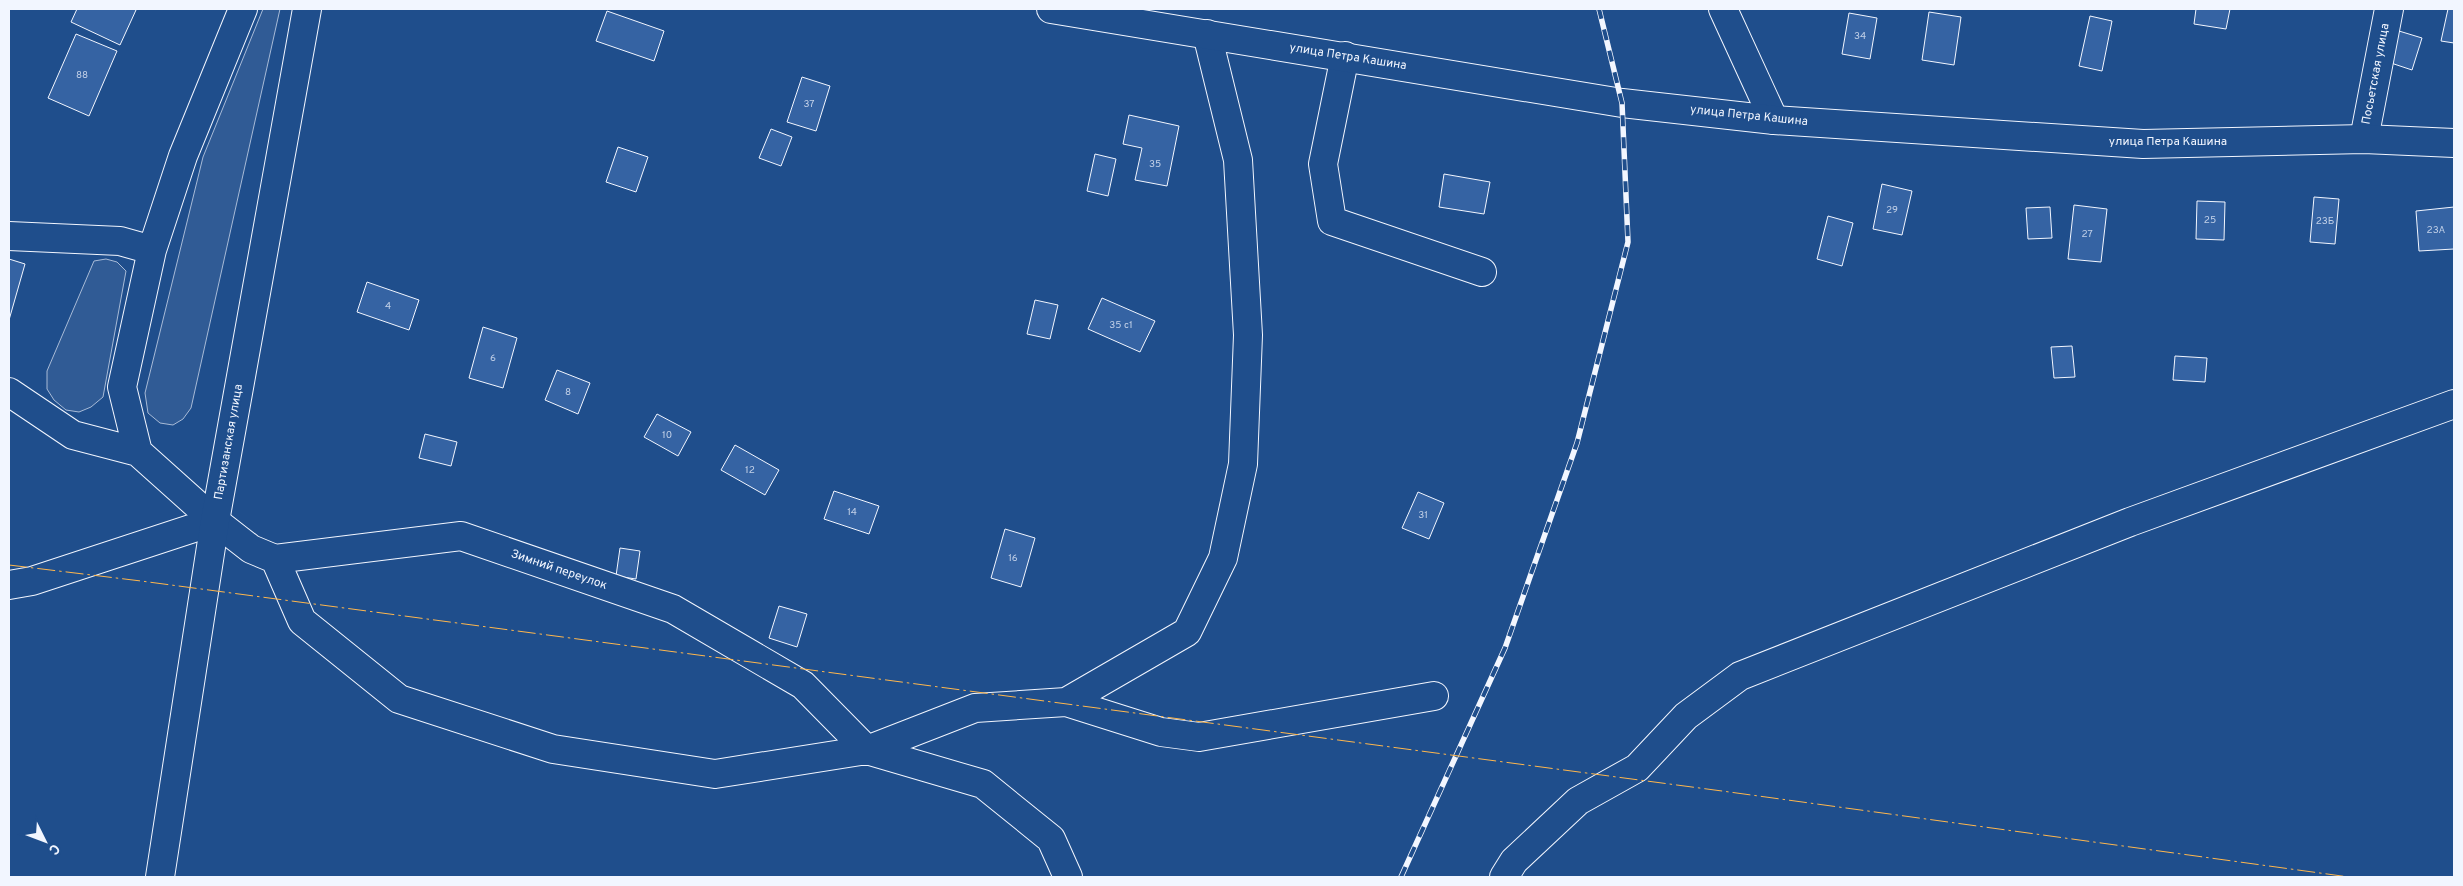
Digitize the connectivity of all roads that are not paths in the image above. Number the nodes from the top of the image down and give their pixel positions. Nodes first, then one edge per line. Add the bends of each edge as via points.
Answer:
1 (243, 9) edge
2 (307, 9) edge
3 (1051, 9) edge
4 (1723, 9) edge
5 (2389, 9) edge
6 (1207, 34) junction
7 (1345, 56) junction
8 (1774, 120) junction
9 (2364, 139) junction
10 (2454, 143) edge
11 (10, 242) edge
12 (152, 250) junction
13 (1482, 272) dead end
14 (9, 392) edge
15 (2454, 404) edge
16 (138, 452) junction
17 (214, 521) junction
18 (275, 559) junction
19 (9, 584) edge
20 (1434, 696) dead end
21 (1066, 702) junction
22 (867, 750) junction
23 (160, 877) edge
24 (1068, 877) edge
25 (1504, 877) edge

1 - 12 main road via 183,156
2 - 17 main road, Партизанская улица
3 - 6 main road, улица Петра Кашина
4 - 8 main road
5 - 9 main road, Посьетская улица
6 - 7 main road, улица Петра Кашина
6 - 21 main road via 1238,160 1248,335 1244,464 1223,558 1187,632
7 - 8 main road, улица Петра Кашина via 1622,103
7 - 13 main road via 1323,164 1332,221
8 - 9 main road, улица Петра Кашина via 2143,144
9 - 10 main road, улица Петра Кашина
11 - 12 main road via 120,241
12 - 16 main road via 122,387
14 - 16 main road via 73,435
15 - 25 main road via 2130,522 1740,676 1686,716 1637,768 1578,801 1514,861
16 - 17 main road, Зимний переулок
17 - 18 main road, Зимний переулок via 251,549
17 - 19 main road via 32,582
17 - 23 main road, Партизанская улица
18 - 22 main road, Зимний переулок via 461,536 673,609 802,685
18 - 22 main road via 302,622 400,699 553,749 714,774
20 - 21 main road via 1199,737 1161,732
21 - 22 main road via 976,708
22 - 24 main road via 983,784 1051,839

